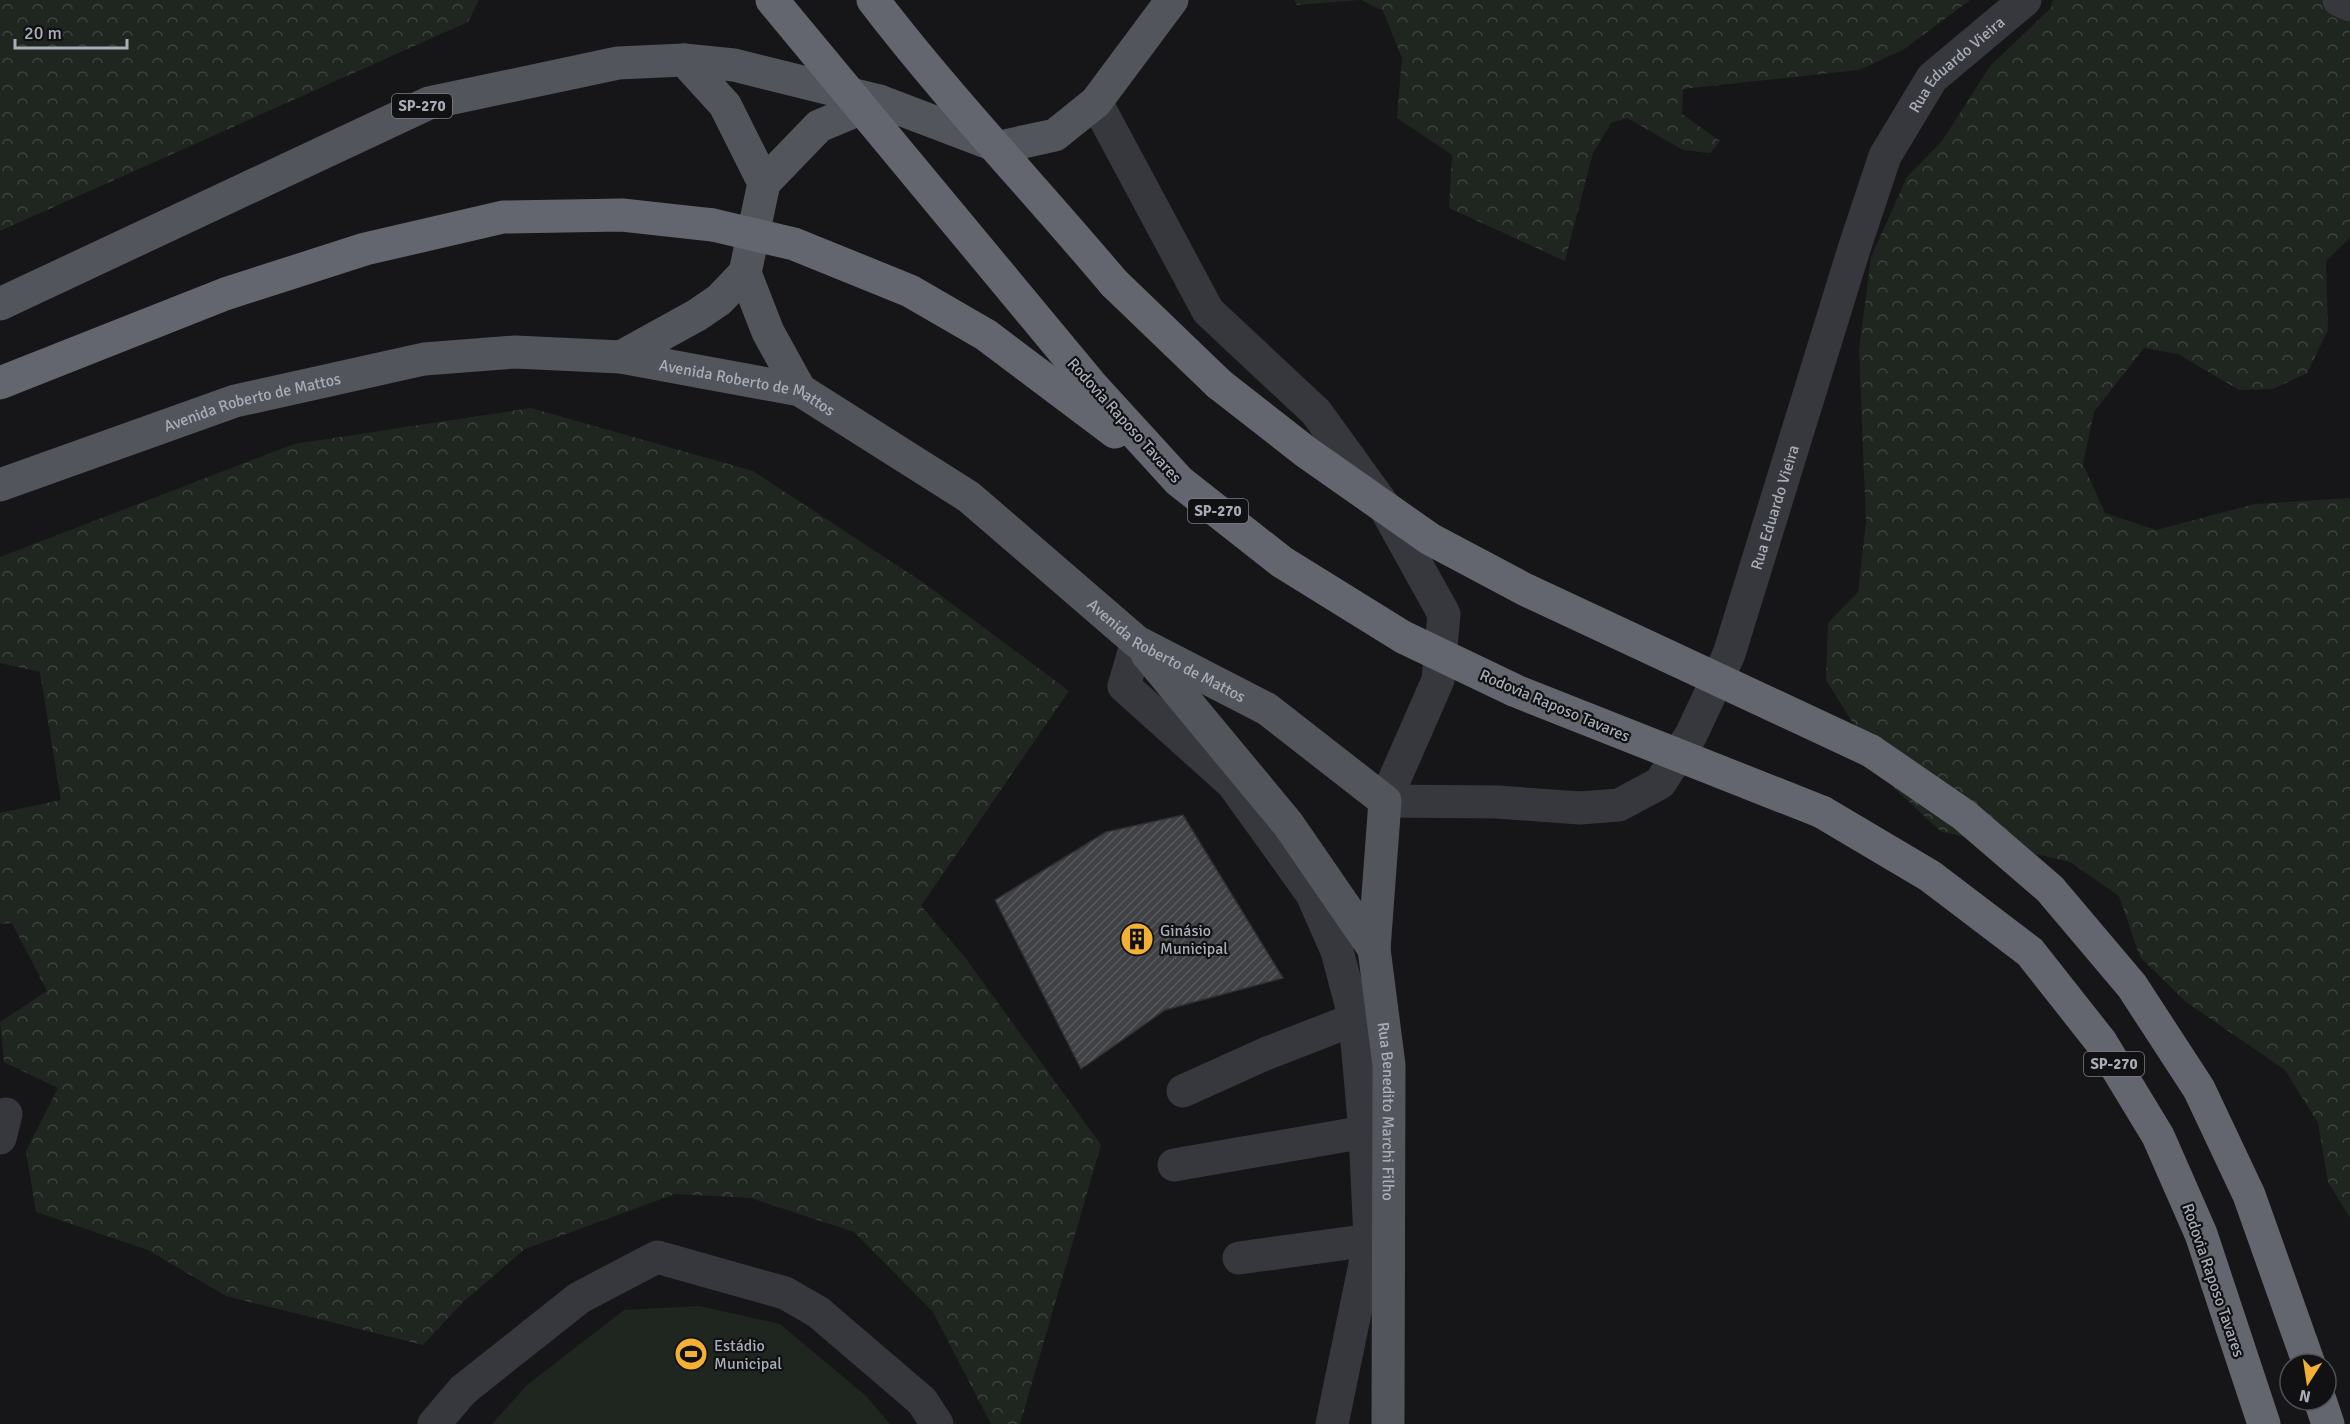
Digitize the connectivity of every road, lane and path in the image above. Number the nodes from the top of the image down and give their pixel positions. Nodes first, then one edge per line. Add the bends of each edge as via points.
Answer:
1 (772, 0) edge
2 (873, 0) edge
3 (1172, 0) edge
4 (2025, 0) edge
5 (2339, 0) edge
6 (2350, 5) edge
7 (684, 60) junction
8 (879, 101) junction
9 (1096, 102) junction
10 (764, 183) junction
11 (745, 273) junction
12 (0, 304) edge
13 (621, 357) junction
14 (0, 383) edge
15 (800, 390) junction
16 (1179, 480) junction
17 (0, 485) edge
18 (1137, 642) junction
19 (1385, 801) junction
20 (1374, 949) junction
21 (1355, 1019) junction
22 (1183, 1091) dead end
23 (1365, 1132) junction
24 (1174, 1165) dead end
25 (1370, 1240) junction
26 (1239, 1258) dead end
27 (2305, 1352) edge
28 (434, 1424) edge
29 (938, 1424) edge
30 (1332, 1424) edge
31 (1388, 1424) edge
32 (2264, 1424) edge

1 - 16 highway, Rodovia Raposo Tavares / SP-270, bridge via 1094,388
2 - 27 highway, bridge via 921,64 1114,283 1219,384 1306,452 1430,539 1871,752 1964,815 2050,889 2132,986 2199,1089 2249,1195
3 - 9 main road
4 - 19 street, Rua Eduardo Vieira via 1932,78 1885,156 1729,654 1691,735 1660,783 1619,805 1580,808 1497,802
5 - 6 street
7 - 8 main road, SP-270 via 734,65
7 - 10 main road via 725,105
7 - 12 main road, SP-270 via 618,63 429,103
8 - 9 main road, SP-270 via 1000,147 1055,135
8 - 10 main road via 819,126
9 - 19 street via 1208,311 1316,412 1384,506 1444,614 1438,680
10 - 11 main road
11 - 13 main road via 704,310
11 - 15 main road via 768,332
13 - 15 main road, Avenida Roberto de Mattos
13 - 17 main road, Avenida Roberto de Mattos via 515,352 424,360 235,401
14 - 16 highway, bridge via 225,294 365,249 502,217 622,215 713,225 794,244 910,291 986,335
15 - 18 main road, Avenida Roberto de Mattos via 969,497
16 - 32 highway, Rodovia Raposo Tavares / SP-270, bridge via 1282,562 1403,637 1516,691 1822,812 1930,876 2030,952 2101,1042 2158,1136 2196,1223
18 - 19 main road, Avenida Roberto de Mattos via 1267,709
18 - 20 main road via 1288,824
18 - 21 street via 1124,686 1233,784 1312,894 1337,951
19 - 20 main road, Rua Benedito Marchi Filho
20 - 31 main road, Rua Benedito Marchi Filho via 1389,1065
21 - 22 street
21 - 23 street
23 - 24 street
23 - 25 street
25 - 26 street
25 - 30 street
28 - 29 street via 464,1390 579,1298 657,1257 785,1293 818,1312 922,1401

